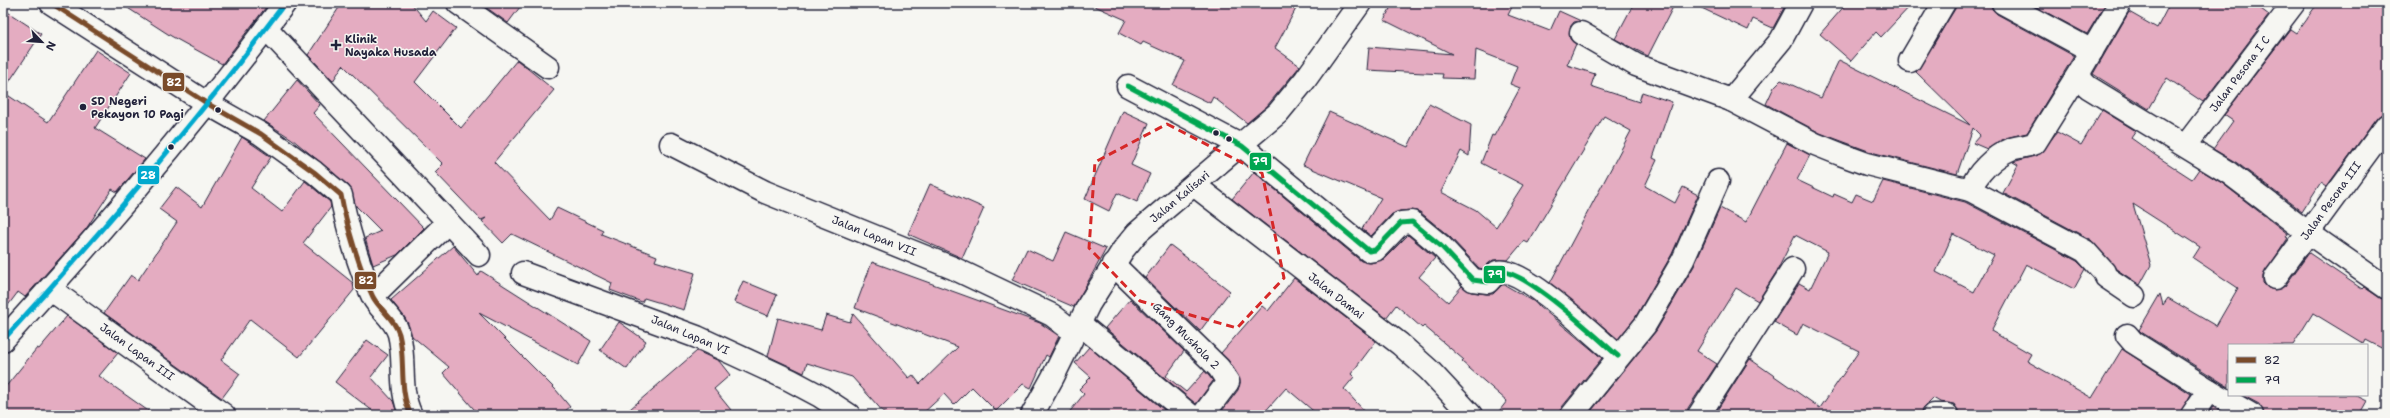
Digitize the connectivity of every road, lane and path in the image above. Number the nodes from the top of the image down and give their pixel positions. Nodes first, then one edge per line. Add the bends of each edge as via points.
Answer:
1 (51, 3) edge
2 (285, 3) edge
3 (458, 3) edge
4 (1360, 3) edge
5 (1801, 3) edge
6 (1944, 3) edge
7 (2003, 3) edge
8 (2120, 3) edge
9 (2294, 3) edge
10 (266, 28) junction
11 (1581, 34) dead end
12 (2092, 51) junction
13 (1910, 61) dead end
14 (548, 67) dead end
15 (2084, 79) junction
16 (1128, 86) dead end
17 (1731, 100) junction
18 (208, 104) junction
19 (2387, 125) edge
20 (671, 144) dead end
21 (1242, 146) junction
22 (2186, 146) junction
23 (1718, 181) dead end
24 (1194, 185) junction
25 (1970, 190) junction
26 (448, 222) junction
27 (2307, 232) junction
28 (479, 255) dead end
29 (1113, 264) junction
30 (1793, 269) dead end
31 (523, 273) dead end
32 (2275, 278) dead end
33 (2387, 288) edge
34 (50, 289) junction
35 (380, 290) dead end
36 (2134, 296) dead end
37 (1077, 328) junction
38 (2127, 335) dead end
39 (3, 340) edge
40 (1618, 356) junction
41 (2209, 390) junction
42 (224, 415) edge
43 (412, 415) edge
44 (849, 415) edge
45 (1032, 415) edge
46 (1190, 415) edge
47 (1203, 415) edge
48 (1471, 415) edge
49 (1572, 415) edge
50 (1699, 415) edge
51 (1934, 415) edge
52 (1946, 415) edge
53 (2192, 415) edge
54 (2252, 415) edge

1 - 18 street
2 - 10 street
3 - 14 street
4 - 21 street, Jalan Kalisari via 1290,99
5 - 17 street via 1781,40
6 - 13 street
7 - 12 street
8 - 12 street
9 - 22 street, Jalan Pesona I C
10 - 18 street
10 - 26 street
11 - 17 street via 1636,65
12 - 15 street
15 - 22 street
15 - 25 street via 2035,143 2011,149 1998,157 1976,176
16 - 21 street
17 - 25 street via 1815,144 1840,154 1867,164
18 - 34 street
18 - 43 street via 261,134 341,195 345,219 372,295 399,333 403,392
19 - 27 street, Jalan Pesona III
20 - 37 street, Jalan Lapan VII via 765,192 953,268
21 - 24 street, Jalan Kalisari
21 - 40 street via 1369,251 1375,250 1401,223 1412,222 1441,246 1473,280 1488,282 1497,272 1507,272 1561,305
22 - 27 street via 2229,173
23 - 40 street via 1683,260 1645,325
24 - 29 street, Jalan Kalisari via 1137,234
24 - 48 street, Jalan Damai via 1400,344 1429,370
25 - 36 street via 2085,252 2106,277
26 - 28 street
26 - 35 street
27 - 32 street, Jalan Pesona III
27 - 33 street
29 - 37 street, Jalan Kalisari
29 - 47 street, Gang Mushola 2 via 1219,368 1228,382
30 - 50 street
31 - 44 street, Jalan Lapan VI via 697,337 796,383
34 - 39 street
34 - 42 street, Jalan Lapan III
37 - 45 street, Jalan Kalisari
37 - 46 street
38 - 41 street via 2133,342
40 - 49 street
41 - 53 street
41 - 54 street
51 - 52 street

